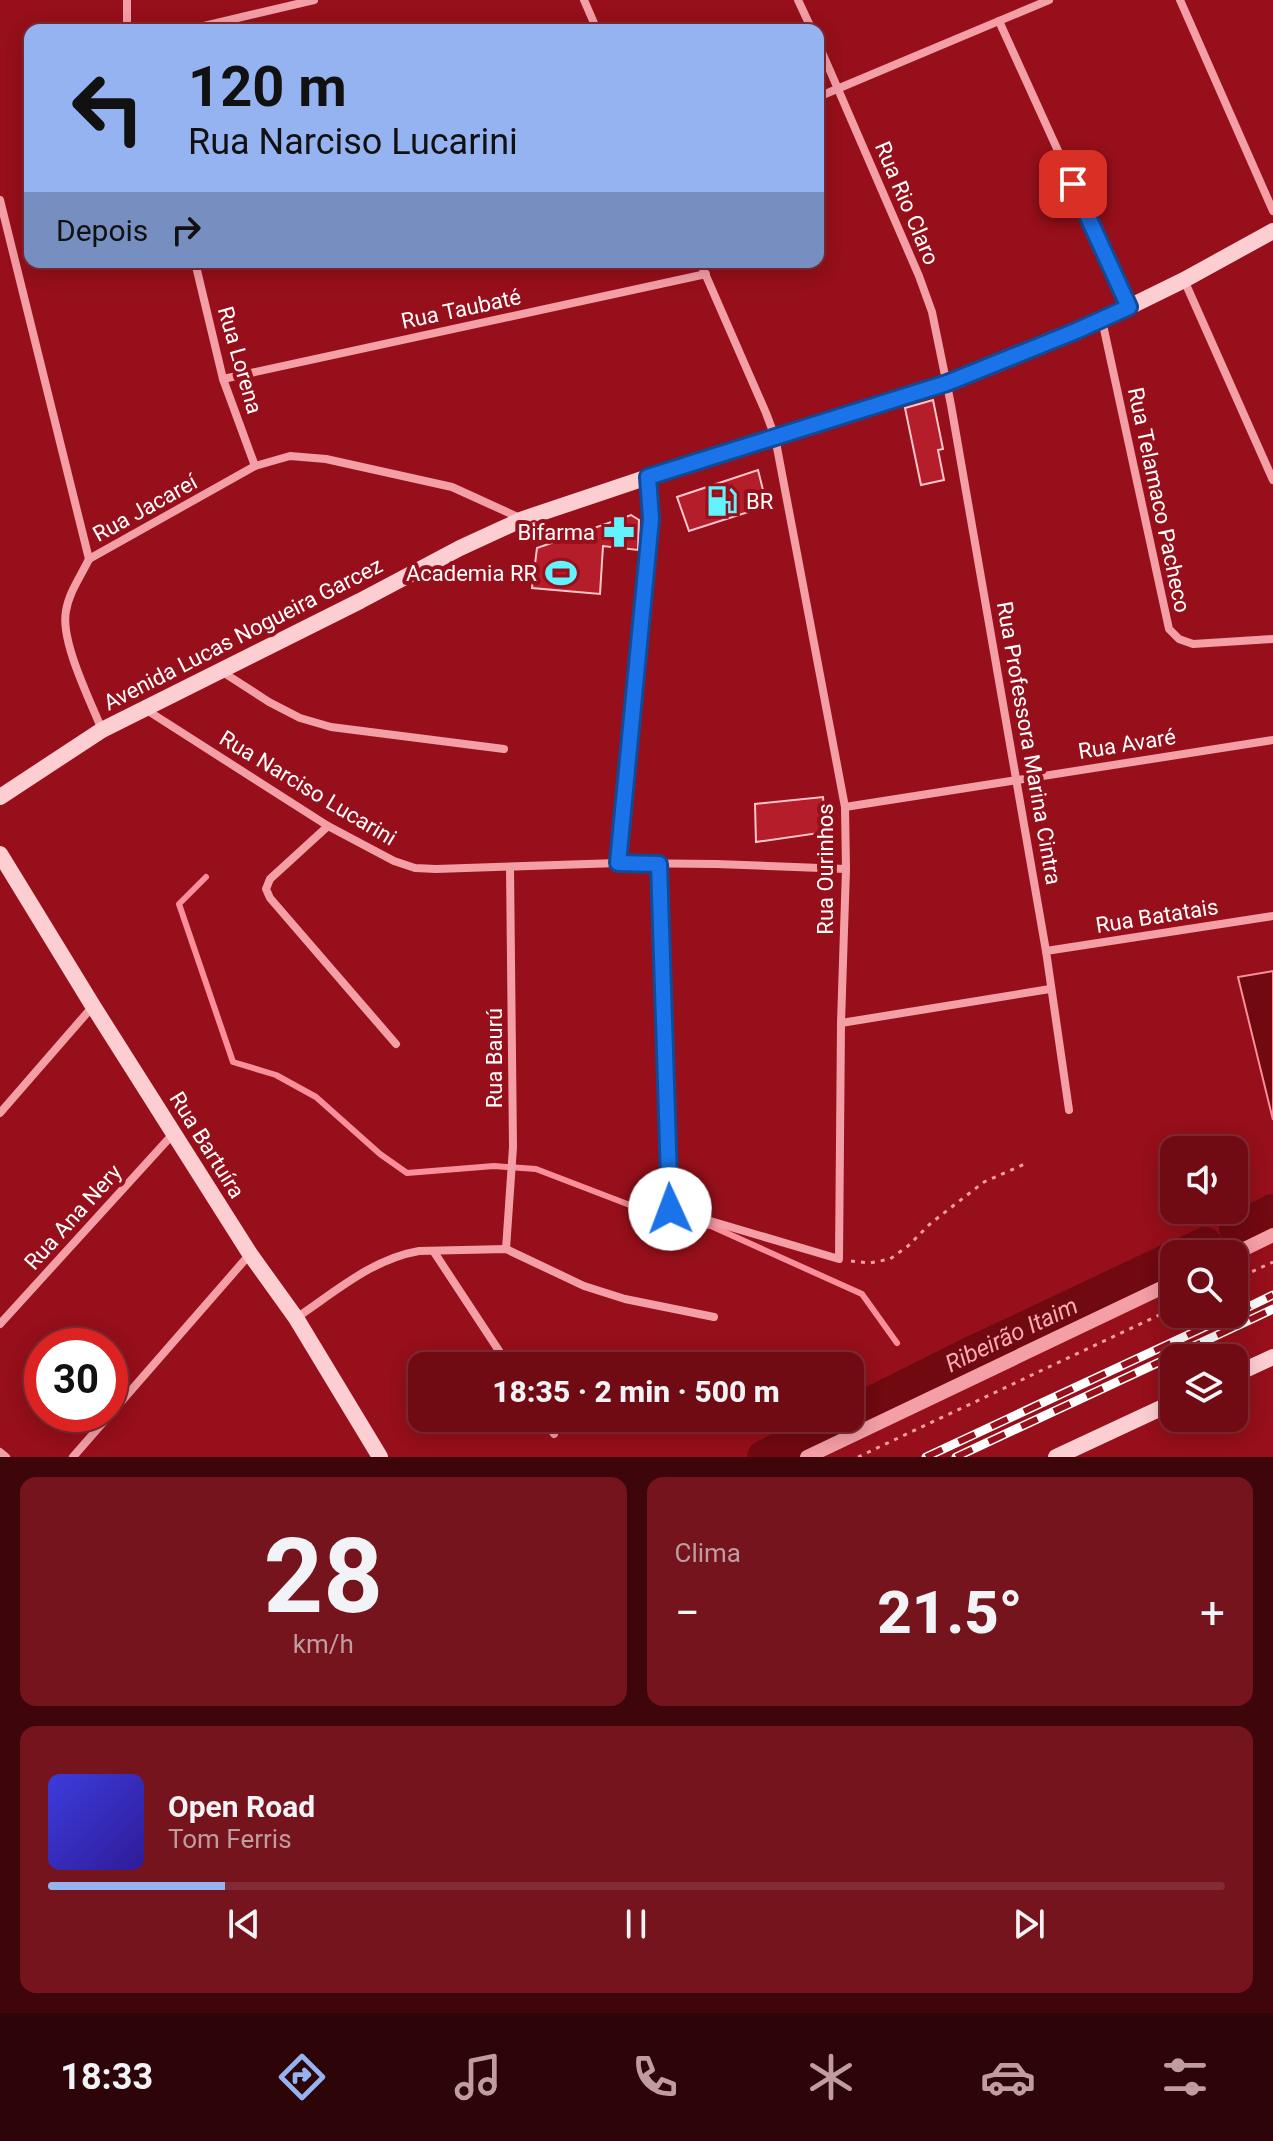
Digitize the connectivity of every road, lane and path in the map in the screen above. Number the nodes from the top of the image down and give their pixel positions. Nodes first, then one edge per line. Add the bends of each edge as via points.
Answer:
1 (127, 0) edge
2 (312, 0) edge
3 (584, 0) edge
4 (798, 0) edge
5 (1180, 0) edge
6 (1046, 1) edge
7 (999, 21) junction
8 (127, 24) edge
9 (212, 24) edge
10 (594, 24) edge
11 (809, 24) edge
12 (824, 56) edge
13 (839, 89) junction
14 (824, 95) edge
15 (0, 200) edge
16 (1273, 211) edge
17 (1273, 231) edge
18 (196, 268) edge
19 (703, 268) edge
20 (706, 274) junction
21 (1184, 280) junction
22 (1129, 307) junction
23 (1102, 319) junction
24 (223, 379) junction
25 (947, 383) junction
26 (775, 437) junction
27 (255, 466) junction
28 (648, 477) junction
29 (1273, 480) edge
30 (523, 519) junction
31 (89, 559) junction
32 (1273, 639) edge
33 (221, 671) junction
34 (144, 709) junction
35 (102, 730) junction
36 (1273, 740) edge
37 (504, 749) dead end
38 (1017, 779) junction
39 (0, 797) edge
40 (845, 807) junction
41 (328, 826) junction
42 (0, 854) edge
43 (618, 863) junction
44 (659, 864) junction
45 (510, 867) junction
46 (846, 869) junction
47 (1273, 916) edge
48 (1046, 951) junction
49 (1050, 989) junction
50 (93, 1006) junction
51 (841, 1023) junction
52 (396, 1044) dead end
53 (1069, 1110) dead end
54 (0, 1113) edge
55 (173, 1134) junction
56 (1027, 1163) dead end
57 (636, 1199) dead end
58 (670, 1209) junction
59 (1273, 1235) edge
60 (1248, 1247) edge
61 (506, 1249) junction
62 (434, 1252) junction
63 (250, 1254) junction
64 (839, 1259) junction
65 (1273, 1262) edge
66 (1248, 1274) edge
67 (1160, 1289) edge
68 (1160, 1315) edge
69 (714, 1317) dead end
70 (296, 1318) junction
71 (0, 1324) edge
72 (500, 1352) edge
73 (1273, 1357) edge
74 (1248, 1369) edge
75 (1160, 1409) edge
76 (0, 1452) edge
77 (6, 1457) edge
78 (73, 1457) edge
79 (380, 1457) edge
80 (807, 1457) edge
81 (858, 1457) edge
82 (1056, 1457) edge

1 - 8 street
2 - 9 street
3 - 10 street
4 - 11 street
5 - 16 street
6 - 7 street
7 - 13 street
7 - 22 street
12 - 13 street, Rua Rio Claro
13 - 14 street
13 - 25 street, Rua Rio Claro via 919,276
15 - 31 street, Rua Jacareí
17 - 21 main road, Avenida Lucas Nogueira Garcez
18 - 24 street, Rua Lorena
19 - 20 street, Rua Ourinhos
20 - 24 street, Rua Taubaté
20 - 26 street, Rua Ourinhos
21 - 22 main road, Avenida Lucas Nogueira Garcez
21 - 29 street
22 - 23 main road, Avenida Lucas Nogueira Garcez
23 - 25 main road, Avenida Lucas Nogueira Garcez
23 - 32 street, Rua Telamaco Pacheco via 1168,627 1174,636 1193,644
24 - 27 street, Rua Lorena
25 - 26 main road, Avenida Lucas Nogueira Garcez
25 - 38 street, Rua Professora Marina Cintra
26 - 28 main road, Avenida Lucas Nogueira Garcez
26 - 40 street, Rua Ourinhos
27 - 30 street, Rua Jacareí via 290,456 326,459 452,487
27 - 31 street, Rua Jacareí
28 - 30 main road, Avenida Lucas Nogueira Garcez
28 - 43 street via 651,519
30 - 33 main road, Avenida Lucas Nogueira Garcez
31 - 35 street via 71,594 64,626
33 - 34 main road, Avenida Lucas Nogueira Garcez
33 - 37 street via 300,718 331,727
34 - 35 main road, Avenida Lucas Nogueira Garcez
34 - 41 street, Rua Narciso Lucarini
35 - 39 main road, Avenida Lucas Nogueira Garcez
36 - 38 street, Rua Avaré
38 - 40 street, Rua Avaré
38 - 48 street, Rua Professora Marina Cintra
40 - 46 street, Rua Ourinhos
41 - 45 street, Rua Narciso Lucarini via 415,868
41 - 52 street via 270,879 266,889
42 - 50 main road, Rua Bartuíra
43 - 44 street, Rua Narciso Lucarini
43 - 45 street, Rua Narciso Lucarini
44 - 46 street, Rua Narciso Lucarini
44 - 58 street
45 - 61 street, Rua Baurú via 513,1147
46 - 51 street, Rua Ourinhos
47 - 48 street, Rua Batatais
48 - 49 street, Rua Professora Marina Cintra
49 - 51 street
49 - 53 street, Rua Professora Marina Cintra
50 - 54 street
50 - 55 main road, Rua Bartuíra
51 - 64 street, Rua Ourinhos
55 - 63 main road, Rua Bartuíra
55 - 71 street, Rua Ana Nery
56 - 64 path via 984,1182 890,1259
57 - 58 street
58 - 64 street
59 - 60 street
61 - 62 street
61 - 69 street via 584,1286
62 - 70 street via 406,1254 368,1269
62 - 72 street
63 - 70 main road, Rua Bartuíra
63 - 78 street
65 - 66 path
67 - 80 street
68 - 81 path
70 - 79 main road, Rua Bartuíra
73 - 74 main road
75 - 82 main road
76 - 77 street

